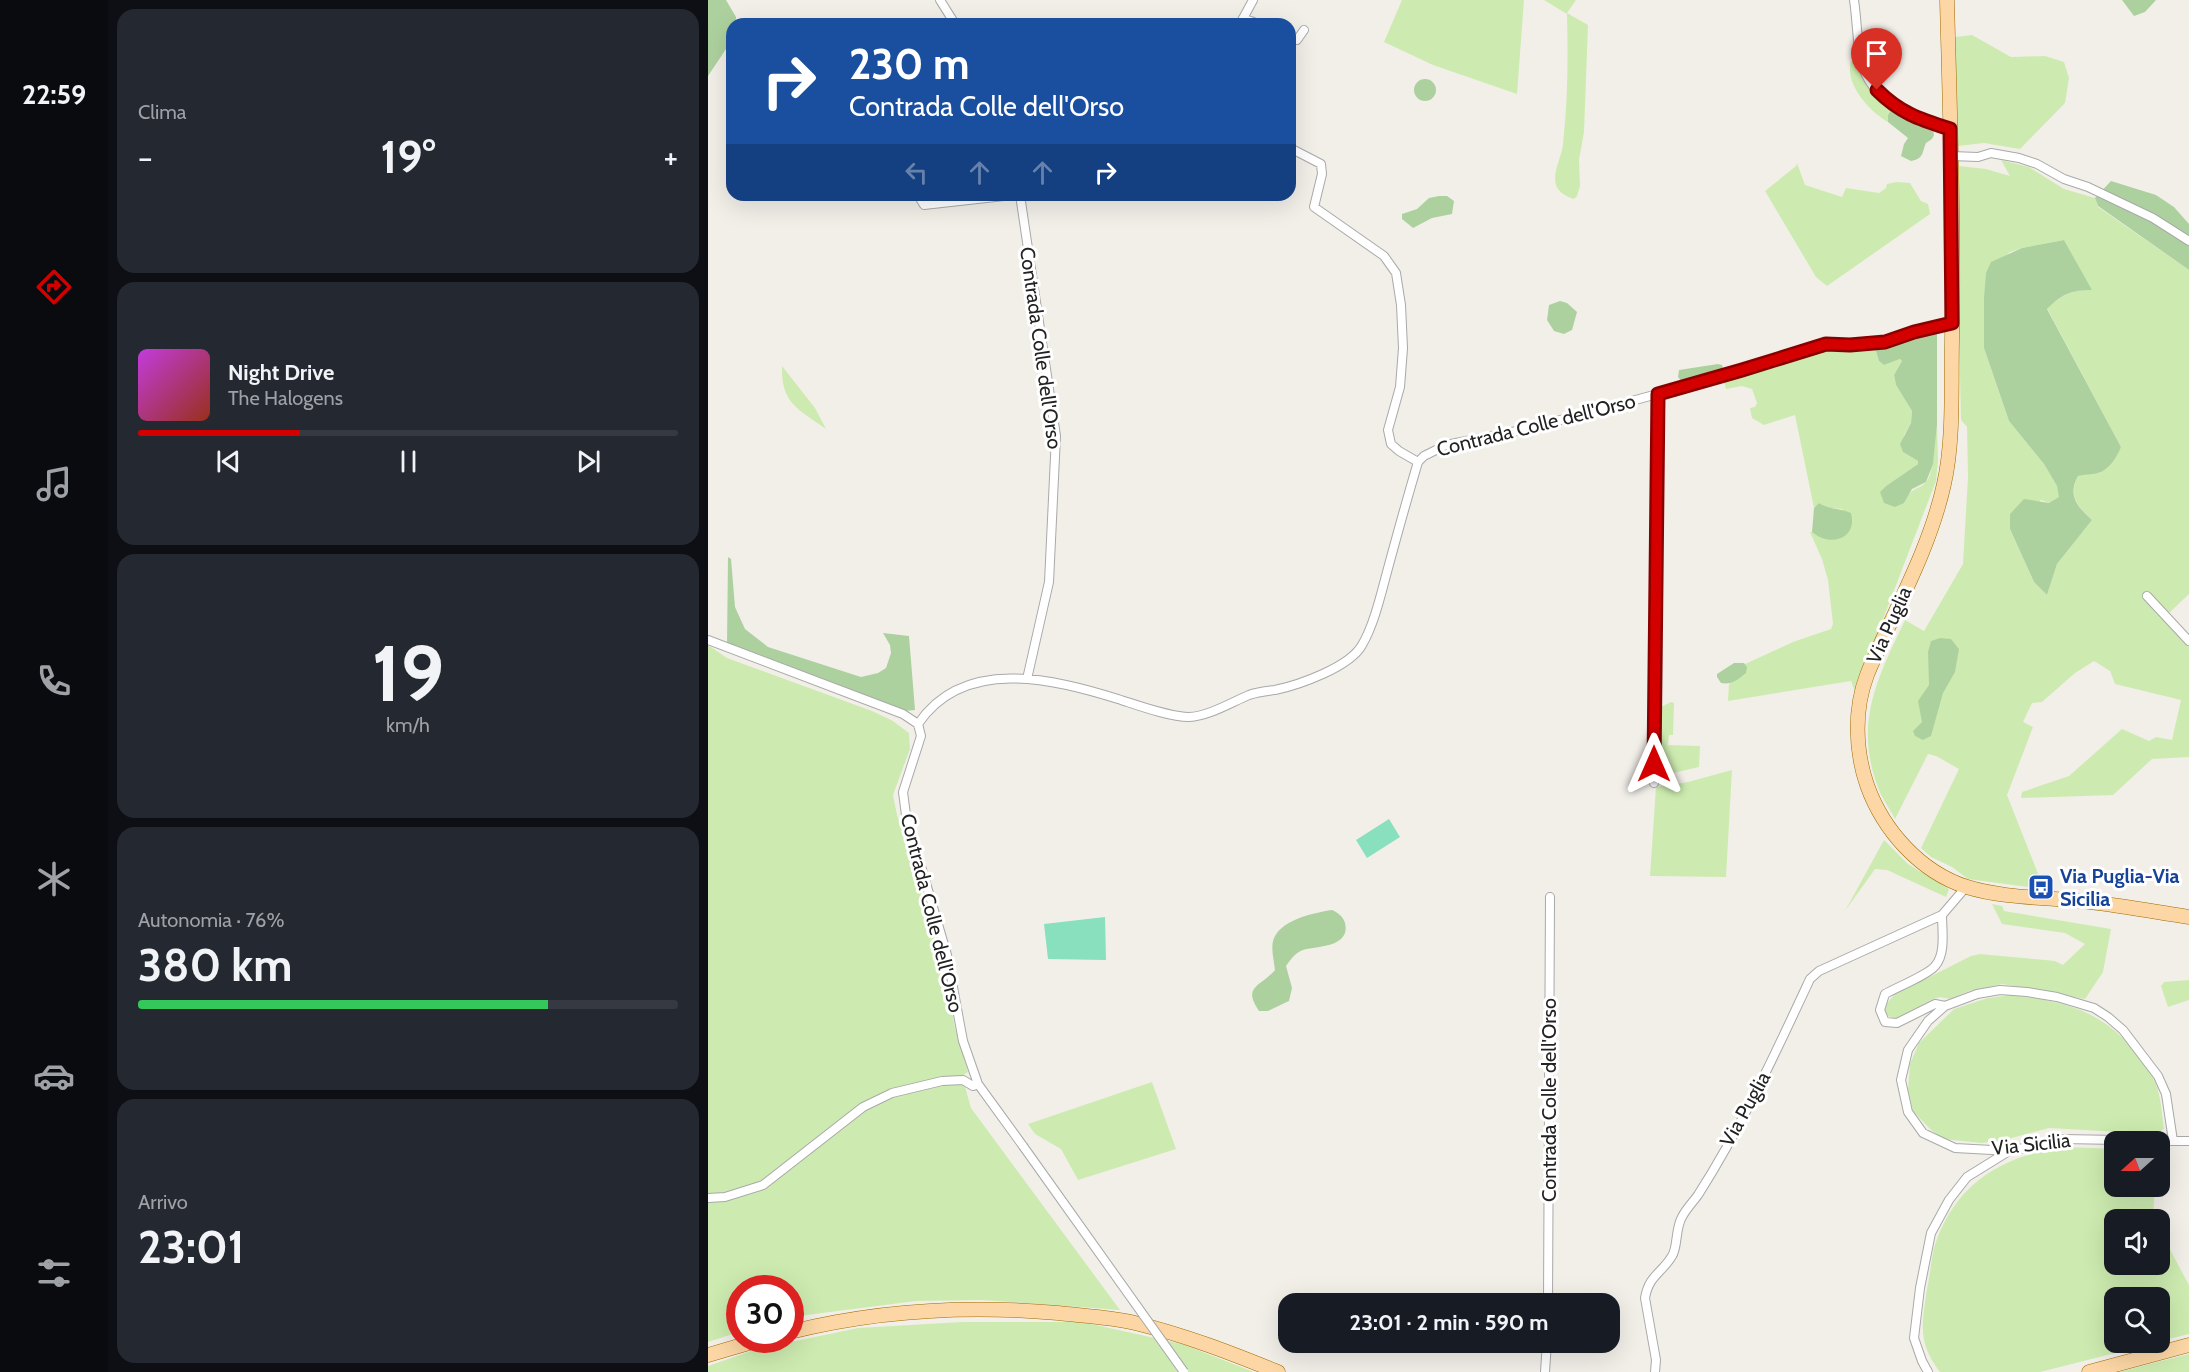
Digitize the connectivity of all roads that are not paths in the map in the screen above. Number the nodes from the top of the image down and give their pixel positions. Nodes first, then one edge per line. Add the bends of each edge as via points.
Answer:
1 (940, 0) edge
2 (1253, 0) edge
3 (1854, 0) edge
4 (1947, 0) edge
5 (951, 18) edge
6 (1243, 18) edge
7 (1304, 30) dead end
8 (1296, 39) edge
9 (1950, 129) junction
10 (1296, 151) edge
11 (1951, 156) junction
12 (922, 201) edge
13 (960, 201) edge
14 (1021, 201) edge
15 (2189, 241) edge
16 (1952, 323) junction
17 (1658, 394) junction
18 (1418, 462) junction
19 (2147, 596) dead end
20 (708, 640) edge
21 (2189, 641) edge
22 (1027, 679) junction
23 (918, 723) junction
24 (1654, 783) dead end
25 (1966, 887) junction
26 (1550, 897) dead end
27 (2052, 900) junction
28 (1942, 915) junction
29 (2189, 917) edge
30 (2189, 925) edge
31 (1945, 1006) junction
32 (978, 1084) junction
33 (2174, 1141) junction
34 (2189, 1141) edge
35 (2010, 1151) junction
36 (708, 1197) edge
37 (1548, 1293) edge
38 (804, 1329) edge
39 (2189, 1345) edge
40 (726, 1350) edge
41 (1546, 1353) edge
42 (708, 1355) edge
43 (1184, 1372) edge
44 (1278, 1372) edge
45 (1545, 1372) edge
46 (1655, 1372) edge
47 (1928, 1372) edge
48 (2089, 1372) edge

1 - 5 street
2 - 6 street
3 - 9 street via 1859,48 1867,77 1903,111
4 - 9 main road, Via Puglia
7 - 8 street
9 - 11 main road, Via Puglia
10 - 18 street, Contrada Colle dell'Orso via 1321,164 1314,207 1384,256 1396,273 1403,348 1400,387 1388,430 1391,444
11 - 15 street via 1991,153 2037,164 2142,213
11 - 16 main road, Via Puglia
12 - 13 street via 924,205
14 - 22 street, Contrada Colle dell'Orso via 1056,436 1049,582
16 - 17 street, Contrada Colle dell'Orso via 1885,342 1826,344
16 - 25 main road, Via Puglia via 1945,482 1929,535 1866,675 1858,743 1872,798 1896,837 1917,858
17 - 18 street, Contrada Colle dell'Orso via 1446,445
17 - 24 street, Contrada Colle dell'Orso
18 - 22 street, Contrada Colle dell'Orso via 1362,646 1341,664 1299,685 1252,694 1189,717 1155,711 1078,687
19 - 21 street
20 - 23 street
22 - 23 street, Contrada Colle dell'Orso via 972,683 928,708
23 - 32 street, Contrada Colle dell'Orso via 921,736 903,792 906,815 947,955 963,1041
25 - 27 main road, Via Puglia
25 - 28 street, Via Puglia
26 - 37 street, Contrada Colle dell'Orso
27 - 29 main road, Via Puglia via 2088,901
27 - 30 main road, Via Puglia via 2087,910
28 - 31 street via 1942,945 1935,967 1885,994 1880,1010 1885,1022 1897,1023 1935,1004
28 - 46 street, Via Puglia via 1819,971 1810,979 1762,1081 1698,1195 1681,1217 1673,1255 1647,1287 1645,1298
31 - 33 street, Via Sicilia via 2000,990 2058,997 2094,1008 2122,1030 2158,1076 2166,1094
31 - 35 street, Via Sicilia via 1908,1050 1901,1080 1908,1112 1923,1133 1955,1148
32 - 36 street via 942,1081 892,1093 863,1107 763,1185 725,1197
32 - 43 street, Contrada Colle dell'Orso, bridge
33 - 34 street, Via Sicilia
33 - 35 street, Via Sicilia via 2063,1139
35 - 47 street via 1966,1177 1931,1233 1914,1338
38 - 44 main road via 917,1310 972,1308 1098,1317 1211,1345
39 - 48 main road
40 - 42 main road
41 - 45 street

